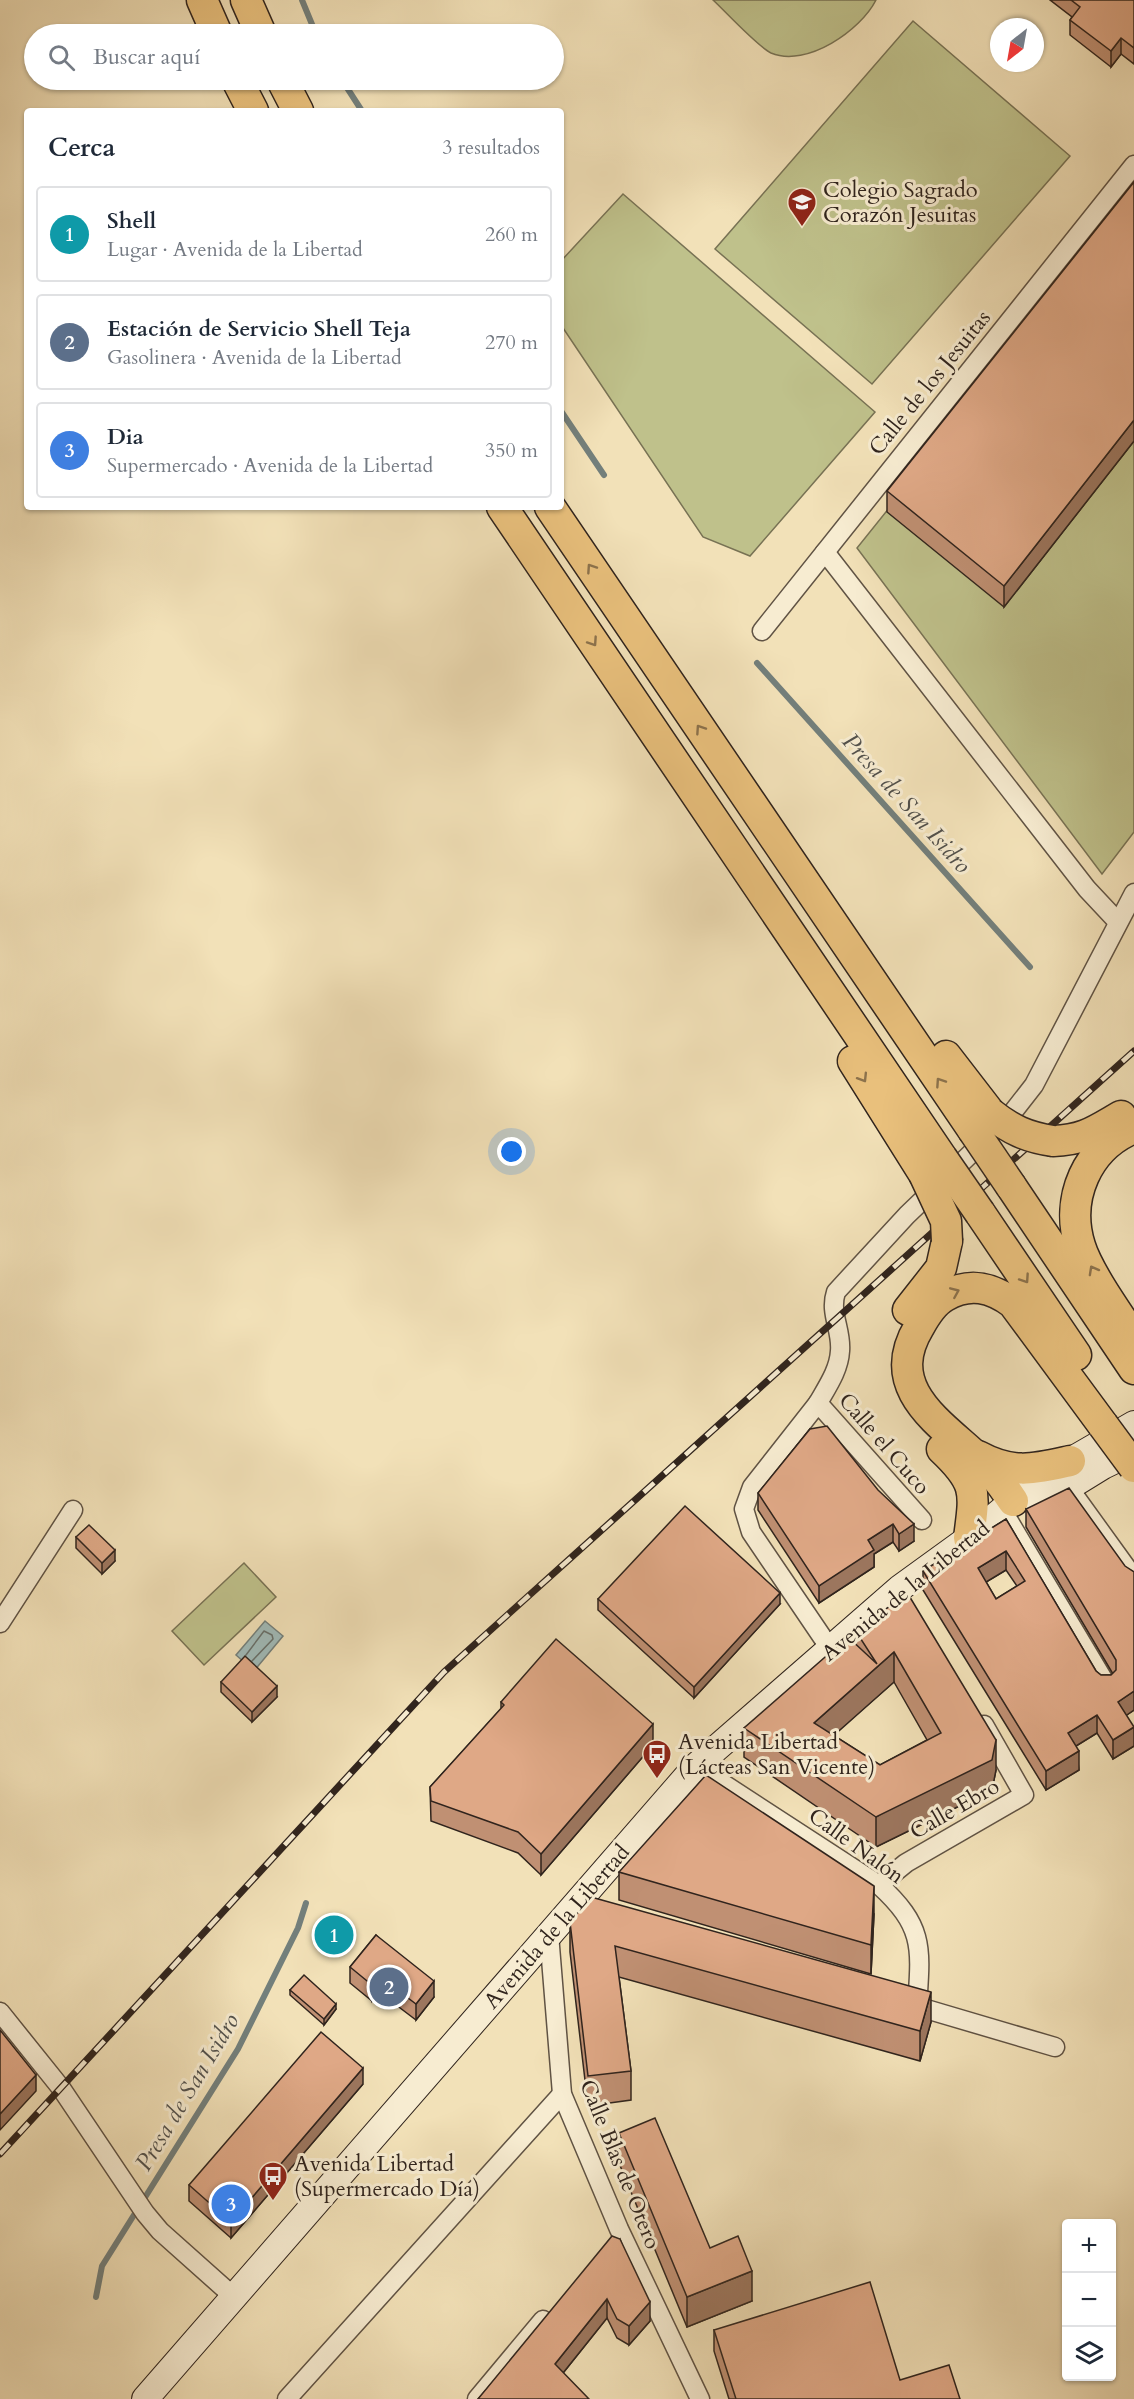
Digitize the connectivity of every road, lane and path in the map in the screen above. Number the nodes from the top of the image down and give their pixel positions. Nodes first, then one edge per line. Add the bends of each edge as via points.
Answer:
1 (202, 0) edge
2 (246, 0) edge
3 (213, 24) edge
4 (257, 24) edge
5 (242, 90) edge
6 (287, 90) edge
7 (251, 108) edge
8 (296, 108) edge
9 (1134, 165) edge
10 (504, 510) edge
11 (552, 510) edge
12 (825, 552) junction
13 (762, 631) dead end
14 (1134, 893) edge
15 (1117, 921) junction
16 (1134, 1109) edge
17 (981, 1121) junction
18 (1134, 1128) edge
19 (933, 1166) junction
20 (1134, 1338) edge
21 (1134, 1369) edge
22 (819, 1403) junction
23 (1122, 1427) edge
24 (1134, 1451) edge
25 (962, 1457) junction
26 (1134, 1467) edge
27 (1070, 1475) junction
28 (73, 1510) dead end
29 (922, 1520) dead end
30 (994, 1520) junction
31 (1134, 1578) edge
32 (0, 1623) edge
33 (831, 1650) junction
34 (1106, 1684) edge
35 (977, 1713) edge
36 (696, 1766) junction
37 (879, 1885) junction
38 (549, 1934) junction
39 (895, 2000) edge
40 (917, 2007) junction
41 (0, 2012) edge
42 (1055, 2047) dead end
43 (562, 2094) junction
44 (234, 2297) junction
45 (558, 2302) edge
46 (145, 2399) edge
47 (287, 2399) edge
48 (477, 2399) edge
49 (700, 2399) edge

1 - 3 highway
2 - 4 highway
5 - 7 highway
6 - 8 highway
9 - 12 street, Calle de los Jesuitas
10 -> 19 highway via 718,827
17 -> 11 highway via 968,1087 855,928 722,762
12 - 13 street, Calle de los Jesuitas
12 - 15 street via 1087,889
14 - 15 street
15 - 22 street via 1061,1035 1022,1101 907,1215 837,1292 832,1304 840,1352 837,1369
16 - 17 highway, bridge via 1075,1141 1028,1137
17 - 21 highway, bridge via 1011,1186
20 -> 18 highway via 1080,1247 1075,1215 1078,1186 1089,1165 1107,1144
19 -> 23 highway, bridge via 980,1213
19 - 25 highway, bridge via 947,1241 940,1268 899,1323 891,1344 890,1367 905,1414
22 - 29 street, Calle el Cuco
22 - 33 street, Calle el Cuco via 752,1487 744,1509 751,1532
25 -> 23 highway via 923,1408 912,1390 908,1370 908,1352 926,1315 942,1298 960,1288 979,1287 997,1292 1013,1303
23 - 26 highway, bridge
23 - 27 main road
24 - 27 main road via 1103,1466
25 - 27 highway via 1016,1470
25 - 30 highway via 974,1504
25 - 30 highway via 993,1474
27 - 30 main road, Avenida de la Libertad
27 - 30 main road via 1044,1502 1028,1504
27 - 31 street
28 - 32 street
30 - 33 main road, Avenida de la Libertad via 906,1596
30 - 34 street
33 - 36 main road, Avenida de la Libertad
35 - 37 street, Calle Ebro via 1024,1795 906,1863
36 - 37 street, Calle Nalón
36 - 38 main road, Avenida de la Libertad via 584,1910
37 - 40 street, Calle Nalón via 911,1921 921,1948
38 - 43 street, Calle Blas de Otero
38 - 44 main road, Avenida de la Libertad
39 - 40 street
40 - 42 street
41 - 44 street via 61,2088 140,2206 160,2230
43 - 47 street
43 - 49 street, Calle Blas de Otero via 613,2236
44 - 46 main road, Avenida de la Libertad
45 - 48 street

